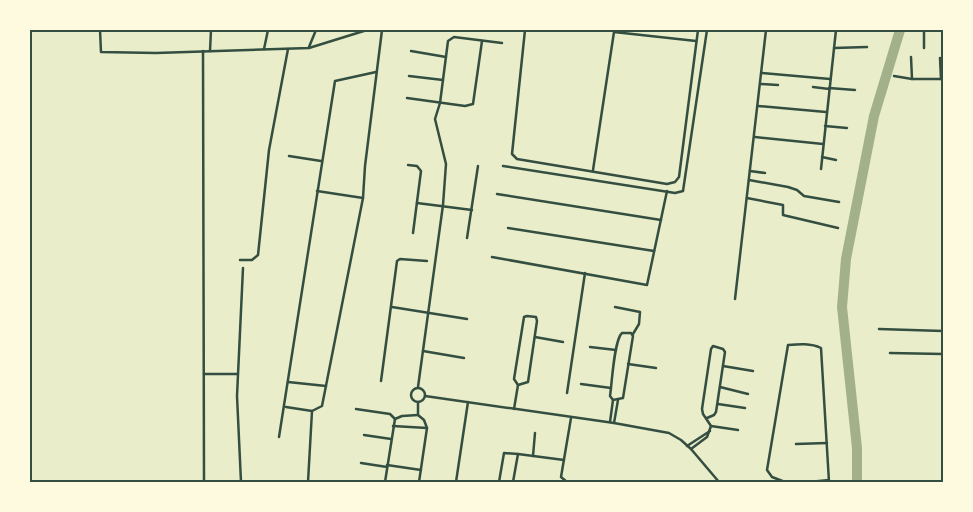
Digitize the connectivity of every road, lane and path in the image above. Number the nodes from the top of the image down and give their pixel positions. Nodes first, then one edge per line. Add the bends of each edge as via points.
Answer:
1 (100, 30) edge
2 (211, 30) edge
3 (268, 30) edge
4 (316, 30) edge
5 (367, 30) edge
6 (382, 30) edge
7 (525, 30) edge
8 (600, 30) edge
9 (698, 30) edge
10 (706, 30) edge
11 (766, 30) edge
12 (836, 30) edge
13 (924, 30) edge
14 (614, 31) edge
15 (482, 41) junction
16 (696, 41) junction
17 (502, 43) dead end
18 (867, 47) dead end
19 (288, 48) junction
20 (309, 48) junction
21 (834, 48) junction
22 (924, 48) dead end
23 (264, 49) junction
24 (203, 51) junction
25 (210, 51) junction
26 (411, 51) dead end
27 (446, 57) junction
28 (911, 57) dead end
29 (940, 58) dead end
30 (376, 72) junction
31 (762, 73) junction
32 (409, 76) dead end
33 (894, 76) dead end
34 (830, 79) junction
35 (912, 79) junction
36 (942, 79) edge
37 (443, 80) junction
38 (761, 84) junction
39 (778, 85) dead end
40 (813, 88) dead end
41 (829, 88) junction
42 (855, 90) dead end
43 (407, 98) dead end
44 (440, 103) junction
45 (758, 106) junction
46 (826, 112) junction
47 (825, 126) junction
48 (847, 128) dead end
49 (754, 137) junction
50 (823, 144) junction
51 (289, 156) dead end
52 (822, 157) junction
53 (836, 160) dead end
54 (321, 161) junction
55 (408, 165) dead end
56 (478, 166) dead end
57 (503, 166) dead end
58 (820, 169) dead end
59 (593, 170) junction
60 (750, 171) junction
61 (765, 173) dead end
62 (749, 180) junction
63 (317, 191) junction
64 (667, 192) junction
65 (497, 194) dead end
66 (363, 198) junction
67 (746, 198) junction
68 (839, 202) dead end
69 (417, 203) junction
70 (443, 205) junction
71 (472, 210) junction
72 (661, 220) junction
73 (508, 228) dead end
74 (838, 228) dead end
75 (413, 233) dead end
76 (467, 238) dead end
77 (654, 251) junction
78 (492, 257) dead end
79 (240, 260) dead end
80 (426, 261) dead end
81 (242, 268) dead end
82 (585, 273) junction
83 (735, 299) dead end
84 (392, 307) junction
85 (615, 307) dead end
86 (428, 313) junction
87 (466, 318) dead end
88 (879, 329) dead end
89 (943, 331) edge
90 (633, 334) junction
91 (535, 338) junction
92 (564, 342) dead end
93 (590, 347) dead end
94 (616, 350) junction
95 (423, 351) junction
96 (890, 354) dead end
97 (943, 354) edge
98 (464, 358) dead end
99 (628, 364) junction
100 (723, 366) junction
101 (656, 368) dead end
102 (752, 371) dead end
103 (203, 374) junction
104 (237, 374) junction
105 (380, 381) dead end
106 (288, 382) junction
107 (581, 384) dead end
108 (518, 385) junction
109 (326, 386) junction
110 (418, 388) junction
111 (611, 388) junction
112 (720, 388) junction
113 (566, 393) dead end
114 (748, 394) dead end
115 (425, 396) junction
116 (613, 400) junction
117 (618, 400) junction
118 (418, 402) junction
119 (468, 402) junction
120 (718, 404) junction
121 (286, 407) junction
122 (745, 408) dead end
123 (356, 409) dead end
124 (514, 409) junction
125 (312, 411) junction
126 (418, 415) junction
127 (571, 418) junction
128 (707, 418) junction
129 (395, 419) junction
130 (610, 422) junction
131 (614, 423) junction
132 (393, 426) junction
133 (711, 426) junction
134 (427, 428) junction
135 (738, 430) dead end
136 (710, 431) junction
137 (535, 433) dead end
138 (364, 435) dead end
139 (279, 437) dead end
140 (391, 439) junction
141 (827, 443) junction
142 (796, 444) dead end
143 (687, 446) junction
144 (691, 449) junction
145 (518, 454) junction
146 (533, 456) junction
147 (564, 460) junction
148 (361, 463) dead end
149 (387, 466) junction
150 (421, 470) junction
151 (829, 481) edge
152 (204, 482) edge
153 (241, 482) edge
154 (308, 482) edge
155 (385, 482) edge
156 (419, 482) edge
157 (456, 482) edge
158 (499, 482) edge
159 (505, 482) edge
160 (513, 482) edge
161 (567, 482) edge
162 (719, 482) edge
163 (785, 482) edge
164 (809, 482) edge

1 - 24 street via 101,52
2 - 25 street
3 - 23 street
4 - 20 street
5 - 20 street
6 - 30 street
7 - 59 street via 512,154 517,159
8 - 14 street
9 - 16 street
10 - 64 street via 684,190
11 - 31 street
12 - 21 street
13 - 22 street
14 - 16 street
14 - 59 street
15 - 17 street
15 - 27 street via 450,38
15 - 44 street via 473,104
16 - 59 street via 679,177 667,184
18 - 21 street
19 - 20 street
19 - 23 street
19 - 79 street via 269,150 258,256 252,260
21 - 34 street
23 - 25 street
24 - 25 street
24 - 103 street
26 - 27 street
27 - 37 street
28 - 35 street
29 - 36 street
30 - 54 street via 335,81
30 - 66 street
31 - 34 street
31 - 38 street
32 - 37 street
33 - 35 street
34 - 41 street
35 - 36 street
37 - 44 street
38 - 39 street
38 - 45 street
40 - 41 street
41 - 42 street
41 - 46 street
43 - 44 street
44 - 70 street via 435,119 446,164
45 - 46 street
45 - 49 street
46 - 47 street
47 - 48 street
47 - 50 street
49 - 50 street
49 - 60 street
50 - 52 street
51 - 54 street
52 - 53 street
52 - 58 street
54 - 63 street
55 - 69 street via 421,170
56 - 71 street
57 - 64 street
60 - 61 street
60 - 62 street
62 - 67 street
62 - 68 street
63 - 66 street
63 - 106 street
64 - 72 street
65 - 72 street
66 - 109 street
67 - 74 street via 783,205 783,215
67 - 83 street
69 - 70 street
69 - 75 street
70 - 71 street
70 - 86 street
71 - 76 street
72 - 77 street
73 - 77 street
77 - 82 street via 648,285
78 - 82 street
80 - 84 street via 398,260
81 - 104 street
82 - 113 street
84 - 86 street
84 - 105 street
85 - 90 street via 640,312 639,324
86 - 87 street
86 - 95 street
88 - 89 street
90 - 94 street via 620,334
90 - 99 street
91 - 92 street
91 - 108 street via 528,382
91 - 108 street via 537,319 525,316 514,379
93 - 94 street
94 - 111 street
95 - 98 street
95 - 110 street
96 - 97 street
99 - 101 street
99 - 117 street via 623,398
100 - 102 street
100 - 112 street
100 - 128 street via 725,350 712,347 702,409
103 - 104 street
103 - 152 street
104 - 153 street
106 - 109 street
106 - 121 street
107 - 111 street
108 - 124 street
109 - 125 street via 322,406
110 - 115 street via 424,390
110 - 118 street via 411,391 410,396
111 - 116 street
112 - 114 street
112 - 120 street
115 - 118 street
115 - 119 street
116 - 117 street
116 - 130 street
117 - 131 street
118 - 126 street
119 - 124 street
119 - 157 street
120 - 122 street
120 - 128 street via 714,415
121 - 125 street
121 - 139 street
123 - 129 street via 390,414
124 - 127 street
125 - 154 street
126 - 129 street
126 - 134 street
127 - 130 street
127 - 147 street
128 - 133 street
129 - 132 street
130 - 131 street
131 - 143 street via 669,433
132 - 134 street
132 - 140 street
133 - 135 street
133 - 136 street
134 - 150 street
136 - 143 street
136 - 144 street
137 - 146 street
138 - 140 street
140 - 149 street
141 - 142 street
141 - 151 street
141 - 163 street via 821,348 788,345 766,470 772,477
143 - 144 street
144 - 162 street
145 - 146 street
145 - 158 street via 504,453
145 - 160 street
146 - 147 street
147 - 161 street via 561,477
148 - 149 street
149 - 150 street
149 - 155 street
150 - 156 street
151 - 164 street
158 - 159 street

